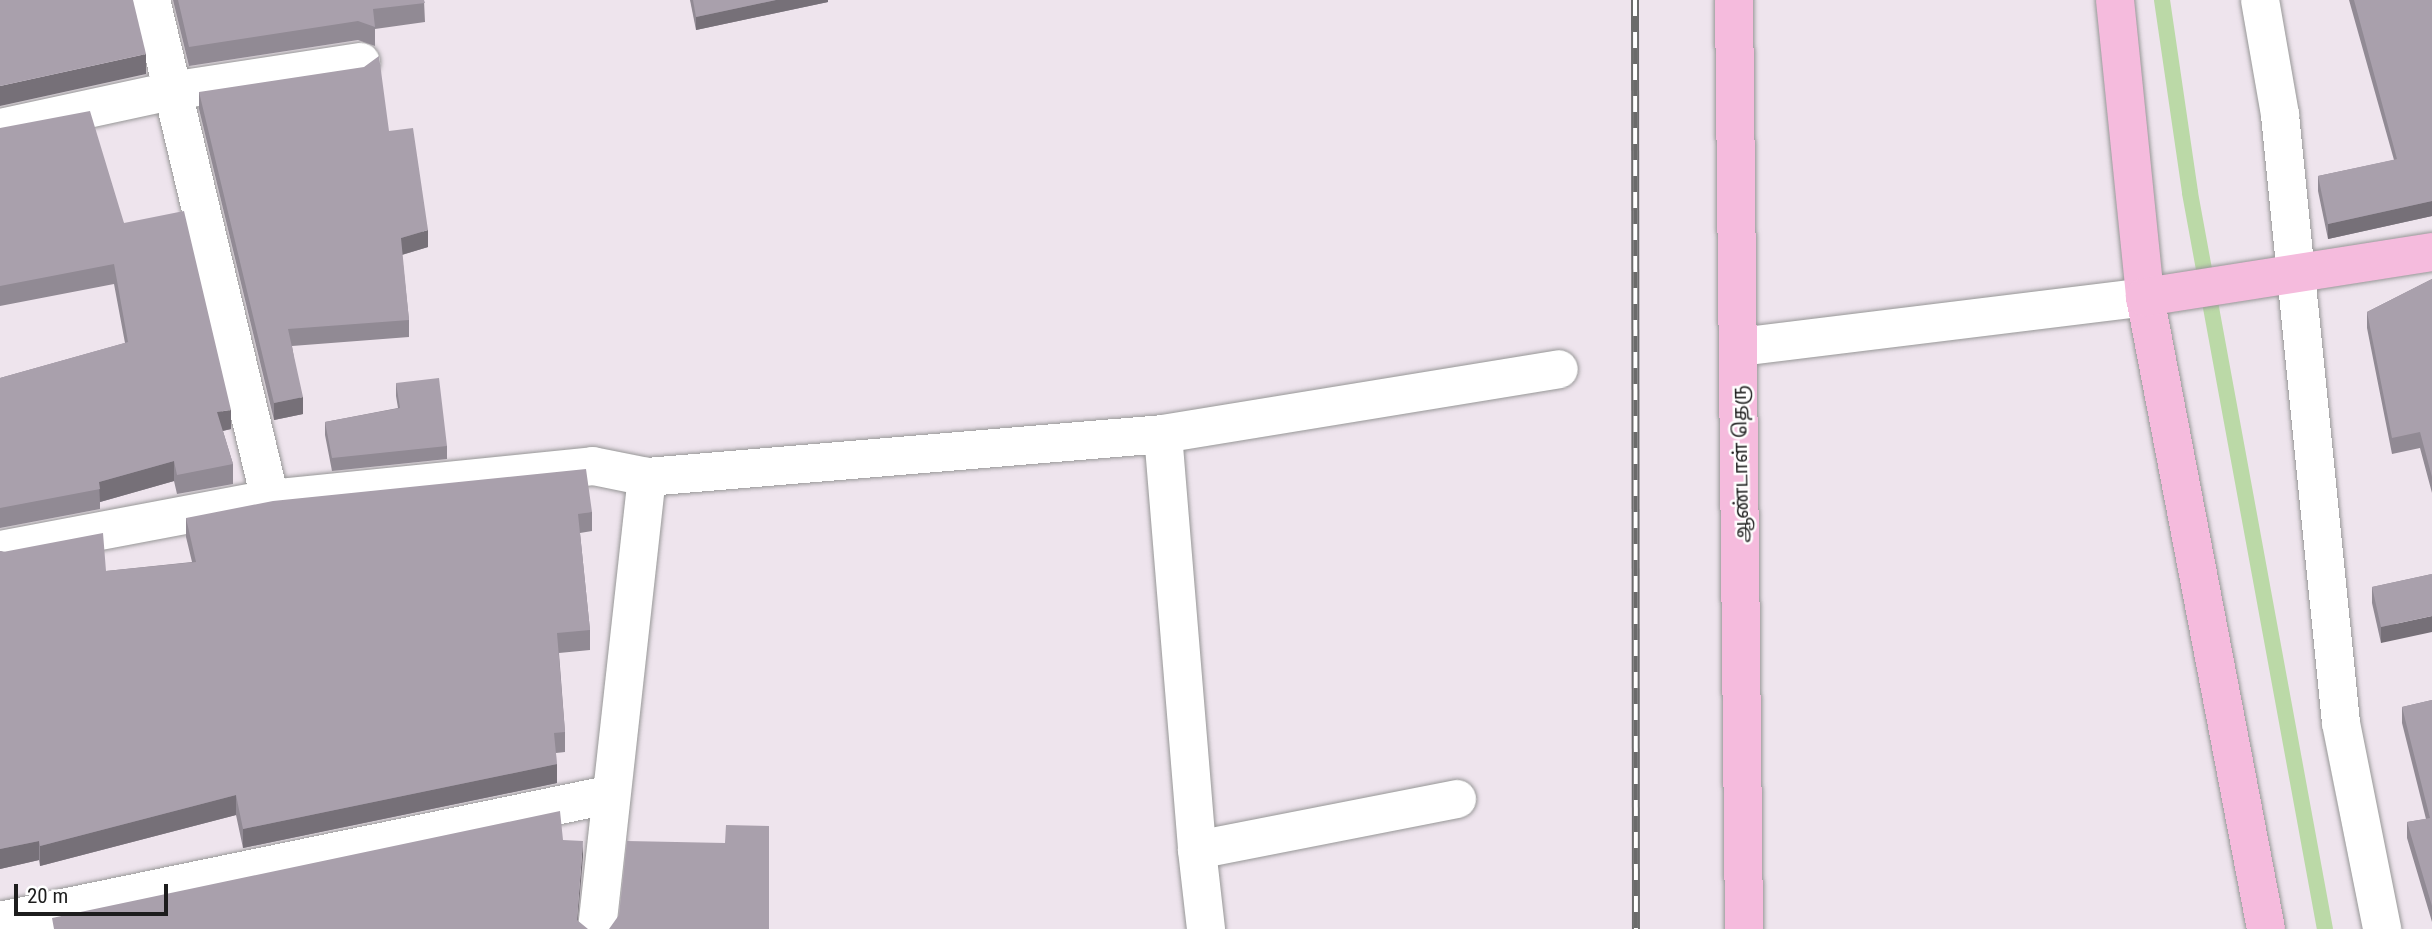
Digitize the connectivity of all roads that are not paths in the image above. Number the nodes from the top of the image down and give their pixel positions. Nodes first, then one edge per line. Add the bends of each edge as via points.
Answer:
1 (151, 0) edge
2 (1734, 0) edge
3 (2115, 0) edge
4 (2260, 0) edge
5 (361, 62) dead end
6 (171, 91) junction
7 (0, 128) edge
8 (2432, 252) edge
9 (2291, 274) junction
10 (2160, 295) junction
11 (1739, 347) junction
12 (1559, 369) dead end
13 (1163, 434) junction
14 (647, 477) junction
15 (270, 499) junction
16 (0, 550) edge
17 (608, 795) junction
18 (1457, 799) dead end
19 (1196, 850) junction
20 (0, 921) edge
21 (597, 929) edge
22 (1206, 929) edge
23 (1744, 929) edge
24 (2266, 929) edge
25 (2382, 929) edge

1 - 6 street
2 - 11 street, ஆண்டாள் தெரு
3 - 10 street
4 - 9 street via 2280,115
5 - 6 street
6 - 7 street
6 - 15 street
8 - 9 street
9 - 10 street
9 - 25 street via 2341,723
10 - 11 street
10 - 24 street
11 - 23 street, ஆண்டாள் தெரு
12 - 13 street
13 - 14 street
13 - 19 street
14 - 15 street via 593,466
14 - 17 street
15 - 16 street
17 - 20 street
17 - 21 street
18 - 19 street
19 - 22 street

